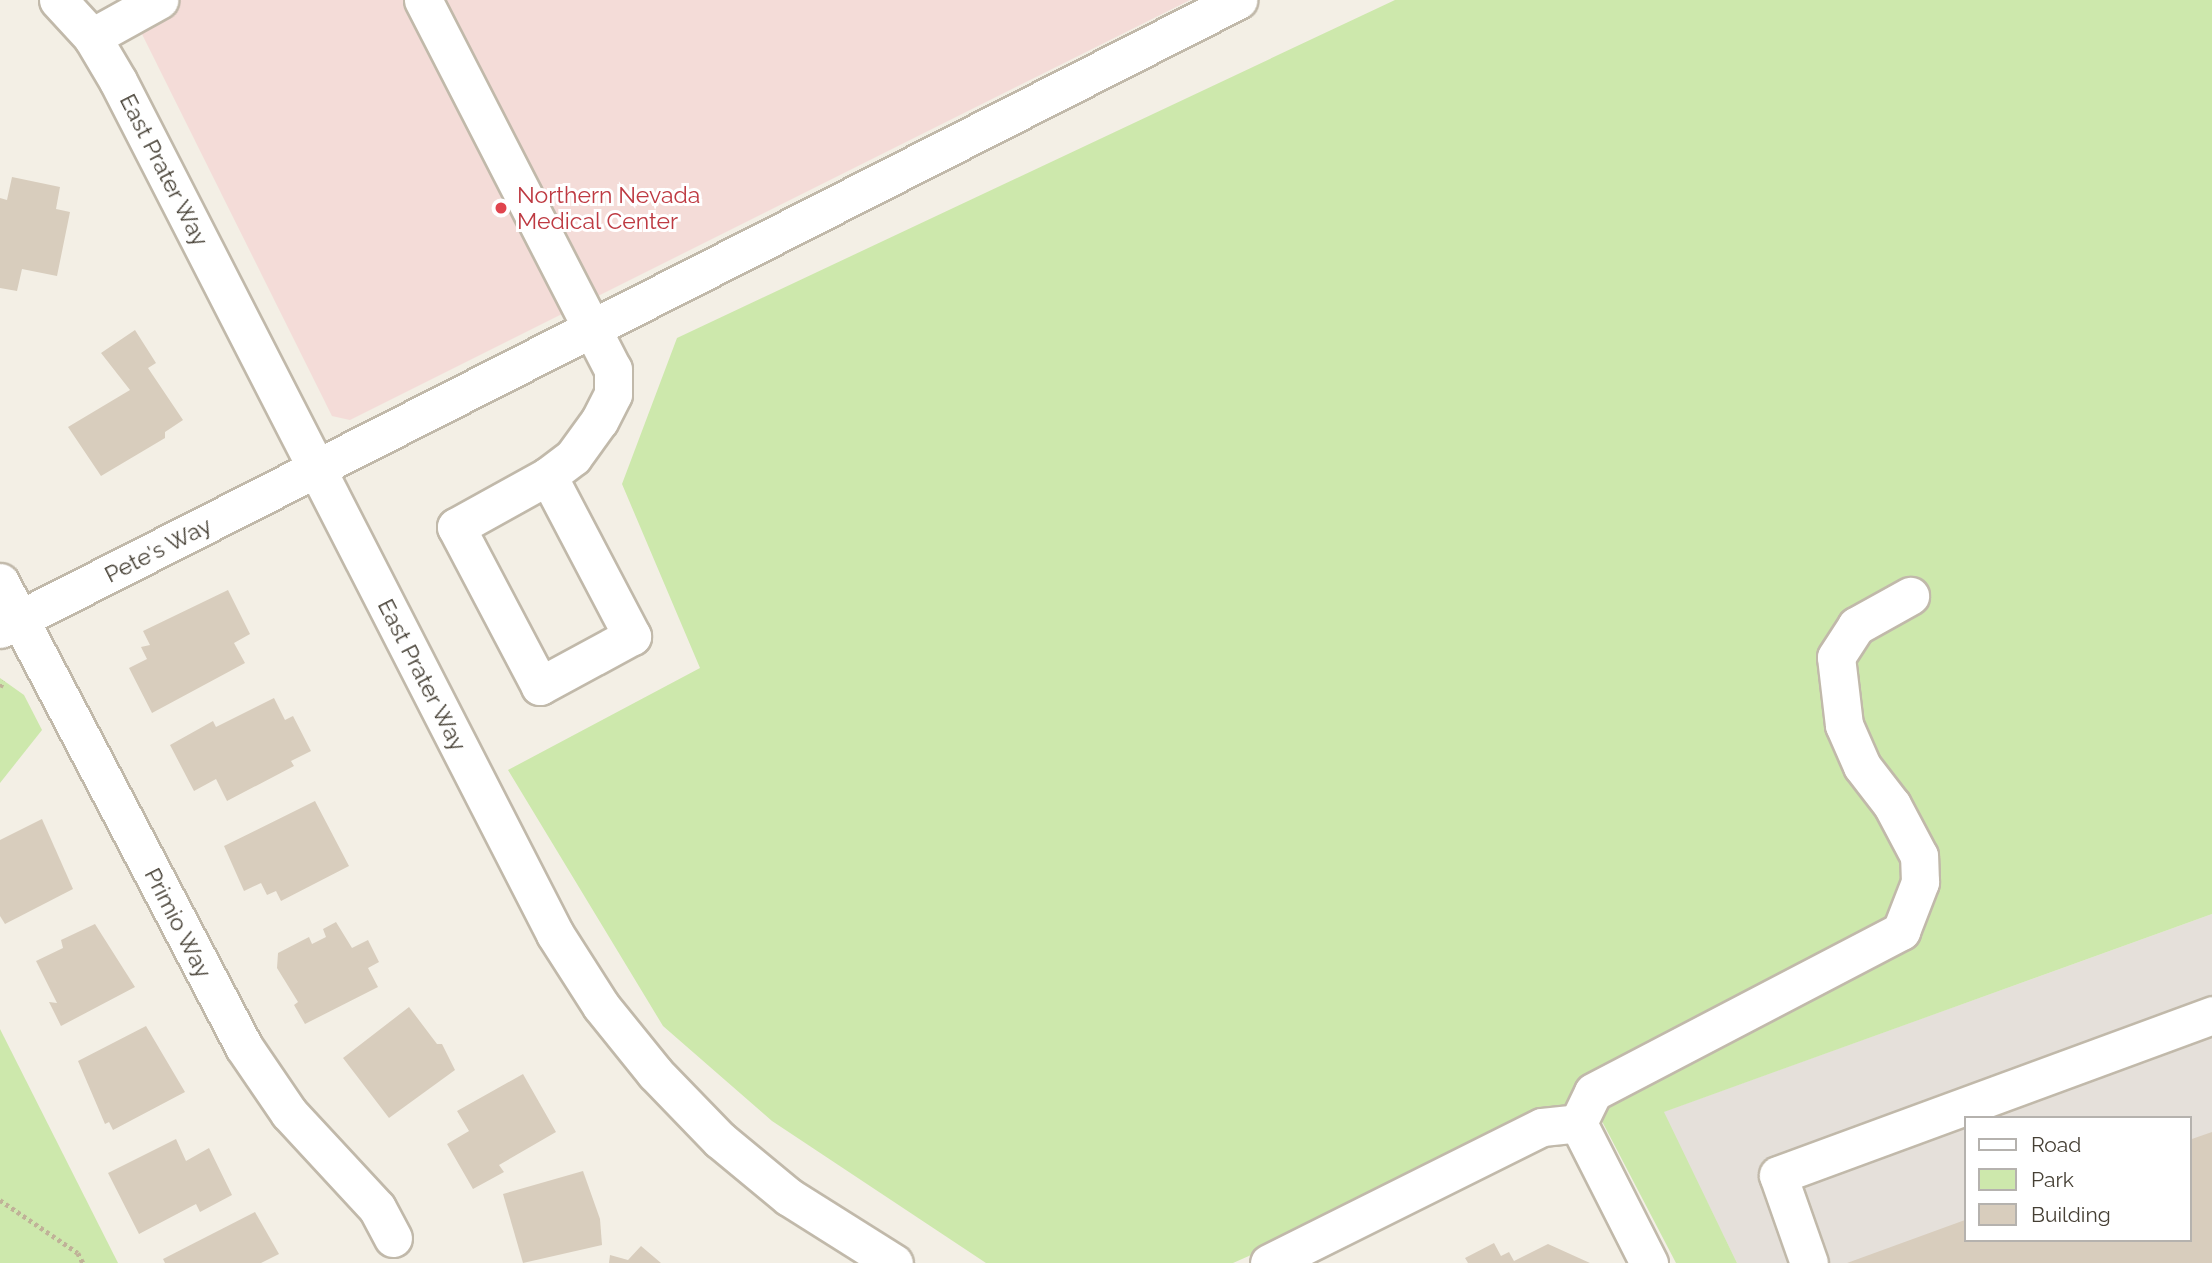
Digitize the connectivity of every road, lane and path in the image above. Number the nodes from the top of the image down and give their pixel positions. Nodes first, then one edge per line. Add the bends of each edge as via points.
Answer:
1 (58, 0) edge
2 (159, 0) edge
3 (423, 0) edge
4 (1238, 0) edge
5 (92, 37) junction
6 (594, 326) junction
7 (316, 470) junction
8 (548, 476) junction
9 (0, 582) edge
10 (1910, 596) dead end
11 (11, 625) edge
12 (3, 681) dead end
13 (0, 687) edge
14 (2212, 1015) edge
15 (1578, 1124) junction
16 (0, 1200) edge
17 (397, 1246) edge
18 (83, 1263) edge
19 (894, 1263) edge
20 (1269, 1263) edge
21 (1648, 1263) edge
22 (1810, 1263) edge

1 - 5 street, East Prater Way
2 - 5 street
3 - 6 street
4 - 6 street, Pete's Way
5 - 7 street, East Prater Way
6 - 7 street, Pete's Way
6 - 8 street via 613,369 613,394 573,457
7 - 11 street, Pete's Way
7 - 19 street, East Prater Way via 555,934 601,1006 655,1073 720,1140 789,1197
8 - 8 street via 632,636 540,686 456,527
9 - 11 street, Primio Way
10 - 15 street via 1856,626 1836,657 1844,725 1862,766 1892,805 1919,856 1920,882 1901,931 1593,1092
11 - 17 street, Primio Way via 244,1047 289,1113 377,1209
12 - 13 path
14 - 22 street via 1778,1175
15 - 20 street via 1542,1127
15 - 21 street
16 - 18 path via 78,1253

